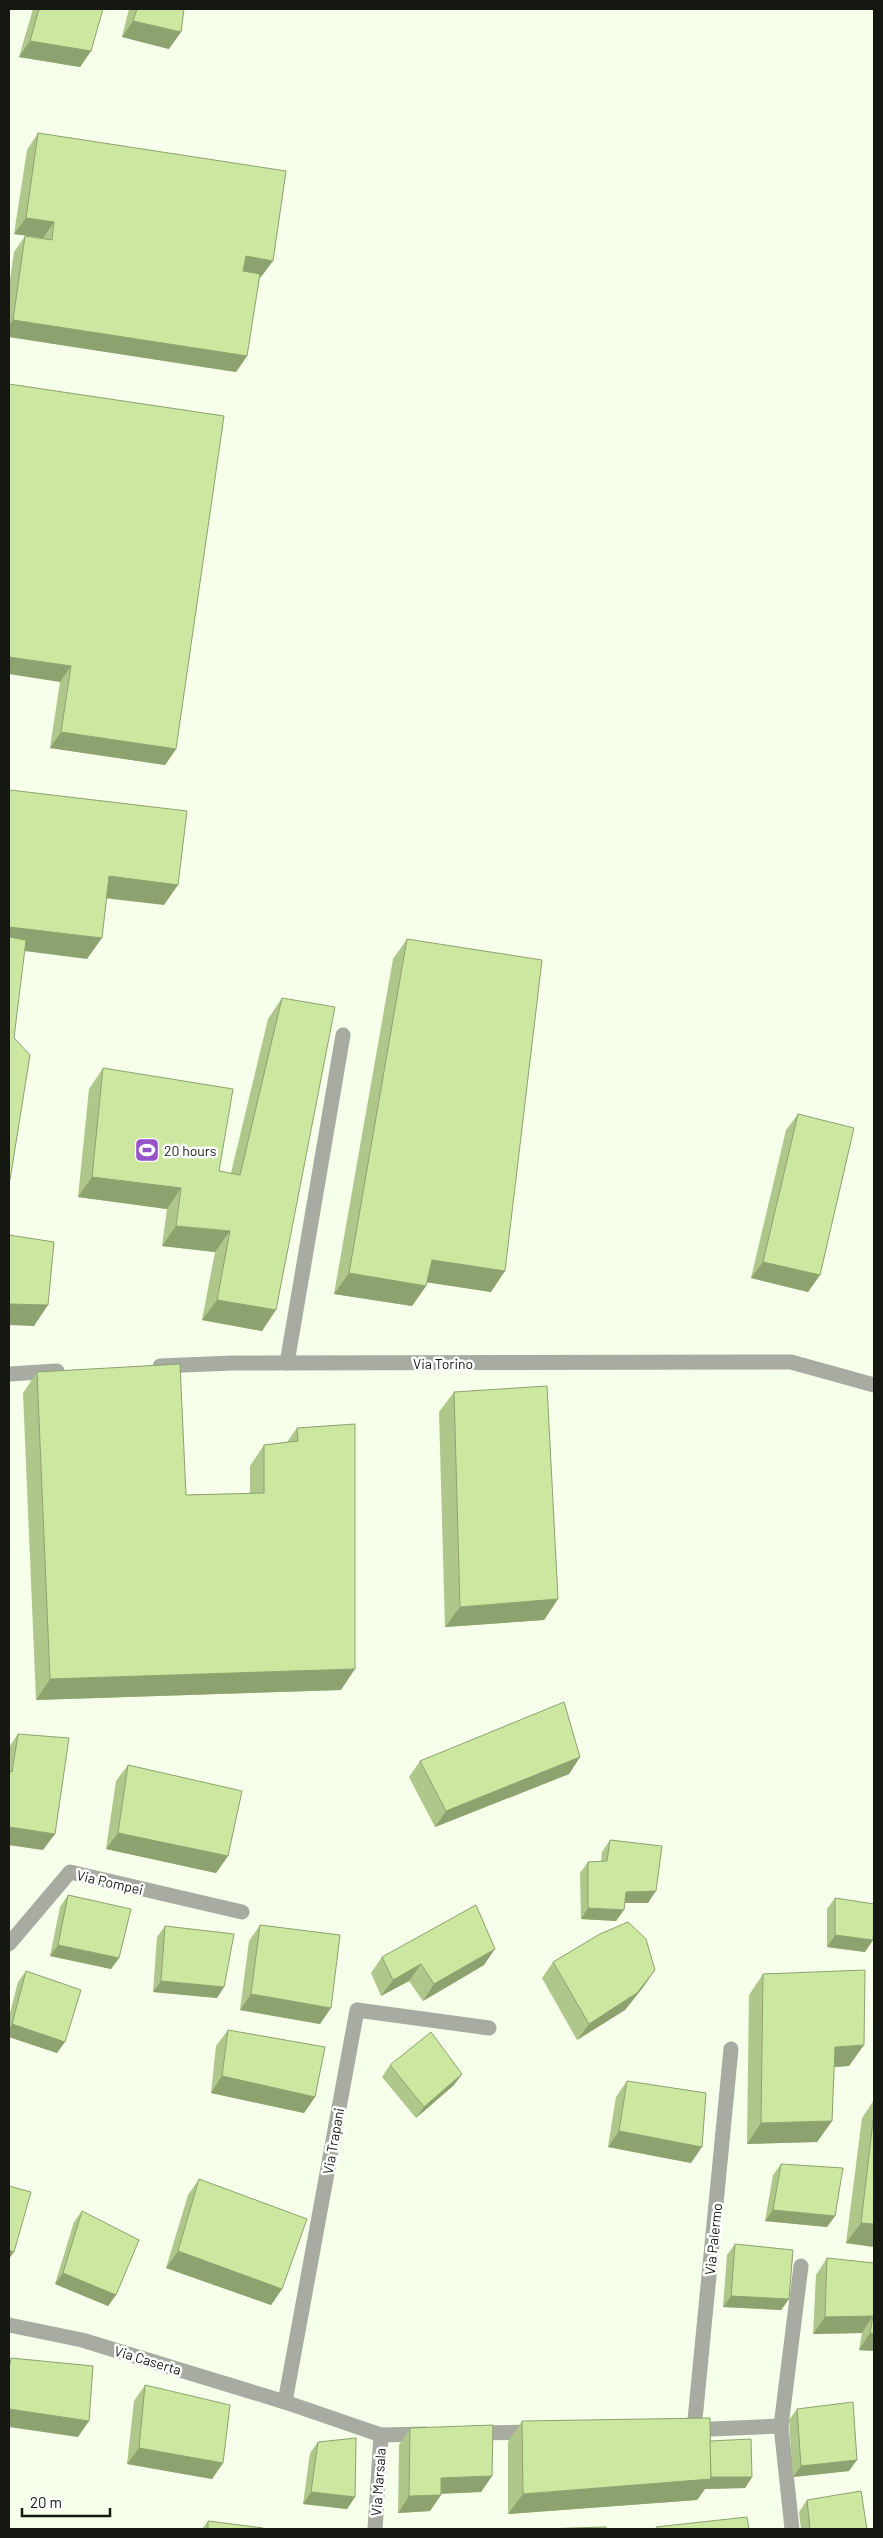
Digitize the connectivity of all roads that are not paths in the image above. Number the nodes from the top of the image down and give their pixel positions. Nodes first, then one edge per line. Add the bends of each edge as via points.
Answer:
1 (343, 1035) dead end
2 (287, 1363) junction
3 (144, 1367) edge
4 (77, 1370) edge
5 (9, 1374) edge
6 (874, 1385) edge
7 (242, 1912) dead end
8 (9, 1944) edge
9 (489, 2028) dead end
10 (732, 2049) dead end
11 (801, 2266) dead end
12 (9, 2325) edge
13 (285, 2402) junction
14 (781, 2426) junction
15 (674, 2430) edge
16 (694, 2430) junction
17 (547, 2432) edge
18 (439, 2434) edge
19 (459, 2434) edge
20 (381, 2435) junction
21 (375, 2529) edge
22 (792, 2529) edge

1 - 2 street
2 - 3 street, Via Torino
2 - 6 street, Via Torino via 791,1362
4 - 5 street
7 - 8 street, Via Pompei via 70,1872
9 - 13 street, Via Trapani via 357,2010
10 - 16 street, Via Palermo
11 - 14 street
12 - 13 street, Via Caserta via 82,2340
13 - 20 street, Via Caserta
14 - 16 street
14 - 22 street
15 - 16 street
17 - 19 street
18 - 20 street
20 - 21 street, Via Marsala

